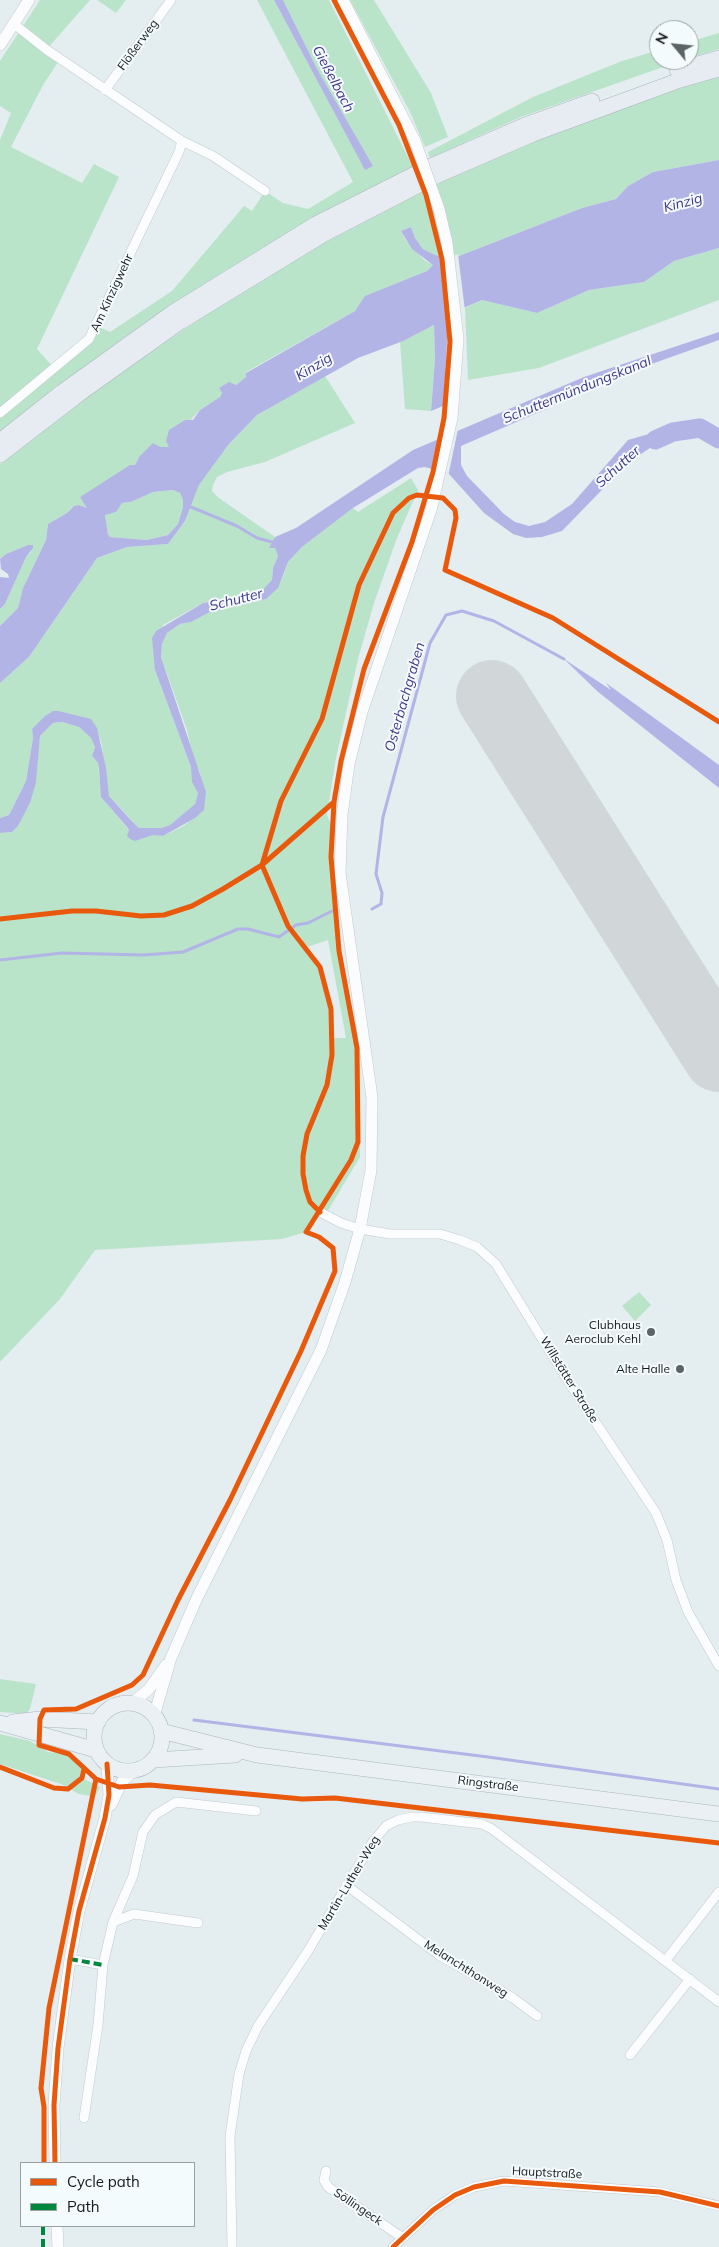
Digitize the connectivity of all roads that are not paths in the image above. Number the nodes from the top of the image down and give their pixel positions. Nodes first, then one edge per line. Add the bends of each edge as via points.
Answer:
1 (29, 0) edge
2 (171, 0) edge
3 (343, 0) edge
4 (14, 24) junction
5 (0, 45) edge
6 (719, 58) edge
7 (719, 69) edge
8 (105, 90) junction
9 (182, 140) junction
10 (265, 192) dead end
11 (0, 413) edge
12 (0, 441) edge
13 (0, 455) edge
14 (320, 1212) dead end
15 (360, 1229) junction
16 (171, 1658) junction
17 (719, 1666) edge
18 (132, 1704) junction
19 (154, 1716) junction
20 (98, 1722) junction
21 (3, 1723) edge
22 (161, 1731) junction
23 (96, 1750) junction
24 (257, 1755) junction
25 (153, 1760) junction
26 (107, 1764) junction
27 (133, 1771) junction
28 (256, 1811) dead end
29 (719, 1814) edge
30 (105, 1818) junction
31 (346, 1885) junction
32 (719, 1892) edge
33 (113, 1922) junction
34 (198, 1923) dead end
35 (70, 1959) junction
36 (666, 1960) junction
37 (103, 1965) junction
38 (690, 1979) junction
39 (719, 2002) edge
40 (537, 2016) dead end
41 (630, 2055) dead end
42 (84, 2118) dead end
43 (56, 2162) edge
44 (326, 2171) dead end
45 (719, 2206) edge
46 (57, 2227) edge
47 (403, 2238) junction
48 (58, 2247) edge
49 (232, 2247) edge
50 (393, 2247) edge

1 - 4 street
2 - 8 street, Flößerweg
3 - 15 street, bridge via 415,141 439,209 447,243 458,339 452,418 431,510 362,712 349,764 342,815 340,873 372,1097 371,1170
4 - 5 street
4 - 8 street
6 - 12 highway via 525,125 431,166 316,224 172,313
7 - 13 highway via 532,134 438,175 324,234 180,322
8 - 9 street
9 - 10 street via 213,156
9 - 11 street, Am Kinzigwehr via 89,340
14 - 15 street, Willstätter Straße
15 - 16 street via 322,1350 197,1598
15 - 17 street, Willstätter Straße via 390,1234 440,1234 477,1247 496,1264 568,1381 656,1513 688,1612
16 - 18 street via 149,1689
16 - 19 street
18 - 19 main road
18 - 20 main road via 108,1710
19 - 22 main road
20 - 21 main road via 40,1719
20 - 23 main road via 94,1741
21 - 23 main road
22 - 24 main road, Ringstraße
22 - 25 main road via 160,1746
23 - 26 main road
24 - 25 main road, Ringstraße
24 - 29 main road, Ringstraße
25 - 27 main road
26 - 27 main road
26 - 30 street via 109,1788
27 - 30 street via 122,1782
28 - 33 street via 176,1802 155,1815 143,1832 133,1876
30 - 35 street via 79,1911
31 - 36 street, Martin-Luther-Weg via 379,1834 398,1820 411,1817 482,1824 505,1837
31 - 40 street, Melanchthonweg via 439,1955 513,1998
31 - 49 street, Martin-Luther-Weg via 308,1951 258,2026 246,2051 239,2074 230,2136
32 - 36 street
33 - 34 street via 134,1914
33 - 37 street
35 - 37 street
35 - 43 street via 54,2105
36 - 38 street, Martin-Luther-Weg
37 - 42 street
38 - 39 street, Martin-Luther-Weg
38 - 41 street
44 - 47 street, Söllingeck via 324,2180 328,2187
45 - 47 street, Hauptstraße via 660,2192 504,2181 455,2195 432,2210
46 - 48 street
47 - 50 street, Hauptstraße

